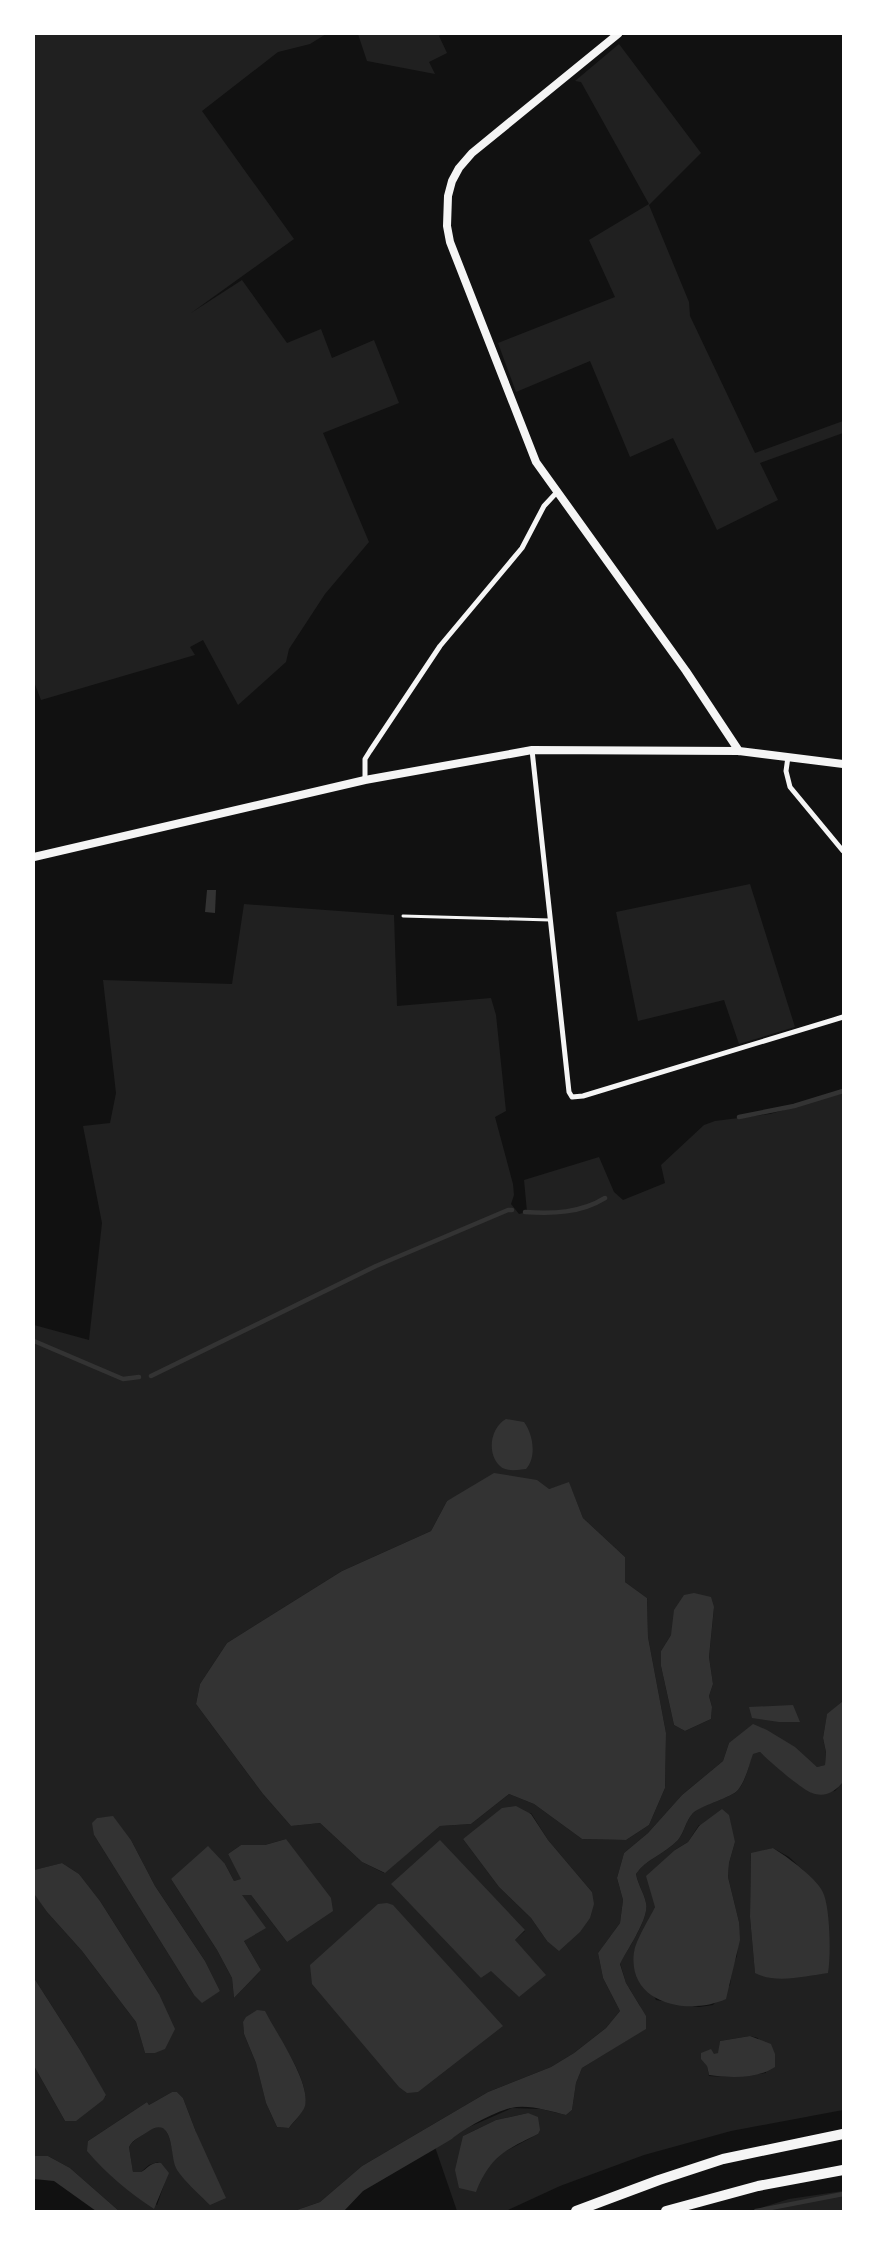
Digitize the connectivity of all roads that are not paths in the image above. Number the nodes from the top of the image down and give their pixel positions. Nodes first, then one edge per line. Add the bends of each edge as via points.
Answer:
1 (618, 34) edge
2 (558, 491) junction
3 (532, 750) junction
4 (739, 751) junction
5 (788, 757) junction
6 (843, 764) edge
7 (365, 780) junction
8 (843, 851) edge
9 (34, 857) edge
10 (403, 916) dead end
11 (550, 920) junction
12 (843, 1017) edge
13 (843, 2134) edge
14 (843, 2170) edge
15 (576, 2211) edge
16 (666, 2211) edge

1 - 2 street via 472,153 459,168 448,196 447,226 453,250 536,462
2 - 4 street
2 - 7 street via 544,506 522,548 440,646 381,734 365,759
3 - 4 street
3 - 7 street
3 - 11 street
4 - 5 street
5 - 6 street
5 - 8 street via 786,771 790,787
7 - 9 street
10 - 11 lane
11 - 12 street via 572,1097
13 - 15 main road via 723,2159
14 - 16 main road via 758,2186

